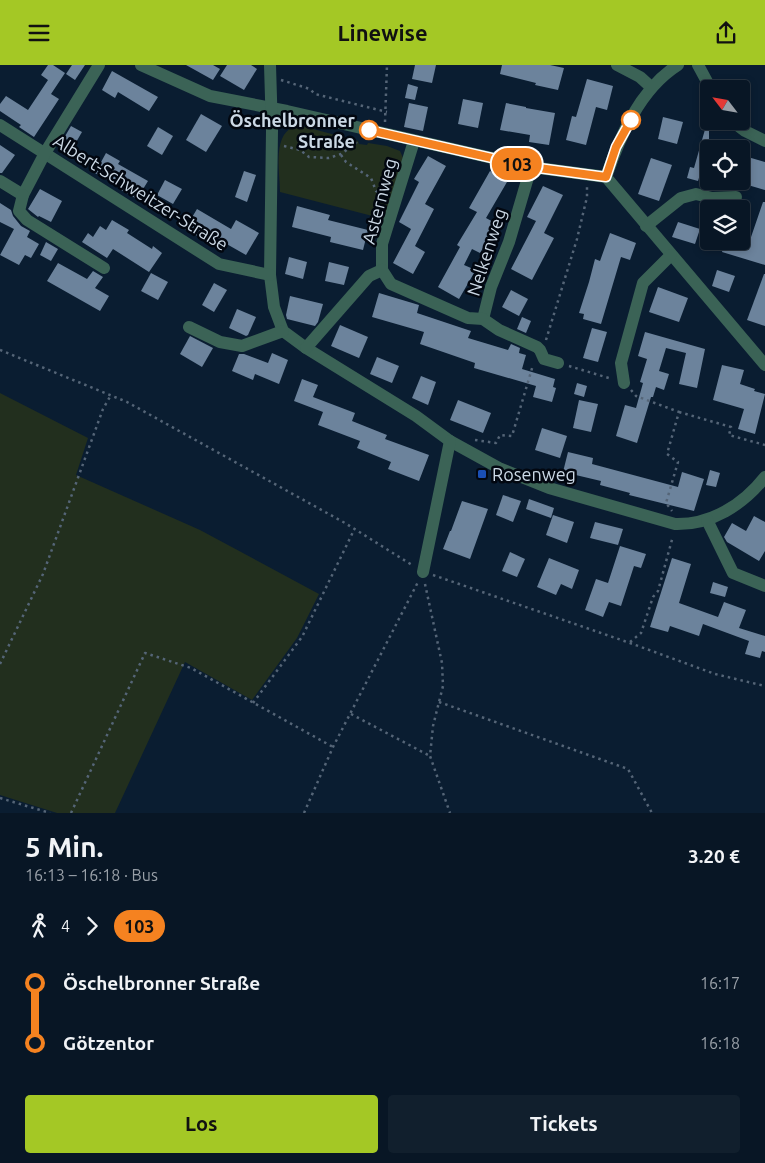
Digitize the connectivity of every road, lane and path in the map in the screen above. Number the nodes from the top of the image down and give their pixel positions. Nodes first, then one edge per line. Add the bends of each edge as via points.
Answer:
1 (99, 65) edge
2 (141, 65) edge
3 (270, 65) edge
4 (387, 65) edge
5 (616, 65) edge
6 (678, 65) edge
7 (698, 65) edge
8 (270, 79) junction
9 (706, 80) edge
10 (651, 87) junction
11 (271, 108) junction
12 (387, 112) junction
13 (0, 125) edge
14 (743, 130) edge
15 (384, 133) junction
16 (357, 137) dead end
17 (414, 141) junction
18 (765, 141) edge
19 (279, 145) dead end
20 (45, 153) junction
21 (341, 154) junction
22 (531, 167) junction
23 (586, 175) junction
24 (606, 177) junction
25 (0, 181) edge
26 (22, 195) junction
27 (736, 197) dead end
28 (396, 199) junction
29 (646, 226) junction
30 (671, 255) junction
31 (104, 268) dead end
32 (382, 271) junction
33 (270, 275) junction
34 (483, 319) junction
35 (190, 327) dead end
36 (283, 331) junction
37 (306, 348) junction
38 (0, 349) edge
39 (540, 350) junction
40 (763, 358) edge
41 (558, 363) joint
42 (624, 383) junction
43 (111, 395) junction
44 (651, 401) dead end
45 (679, 412) dead end
46 (450, 441) junction
47 (492, 442) dead end
48 (765, 445) edge
49 (765, 477) edge
50 (707, 521) junction
51 (354, 529) junction
52 (424, 572) junction
53 (765, 586) edge
54 (0, 664) edge
55 (765, 686) edge
56 (254, 703) junction
57 (439, 703) junction
58 (351, 714) junction
59 (333, 747) junction
60 (430, 756) junction
61 (0, 798) edge
62 (50, 813) edge
63 (71, 813) edge
64 (304, 813) edge
65 (450, 813) edge
66 (652, 813) edge

1 - 20 street
2 - 11 street via 210,96
3 - 8 street
4 - 12 path
5 - 10 street via 640,77
6 - 10 street
7 - 9 street
8 - 11 street
8 - 12 path
10 - 24 street via 616,147
11 - 15 street
11 - 33 street
12 - 15 path
13 - 20 street, Albert-Schweitzer-Straße
14 - 18 street
15 - 17 street
16 - 21 path via 356,143
17 - 22 street
17 - 28 street, Asternweg
19 - 21 path via 300,150 309,157 328,158
20 - 26 street
20 - 33 street, Albert-Schweitzer-Straße via 220,264
21 - 28 path via 346,162 371,177 376,191
22 - 23 street
22 - 34 street, Nelkenweg
23 - 24 street
23 - 39 path via 587,197 577,239 546,342
24 - 29 street
25 - 26 street
26 - 31 street via 19,211 27,220
27 - 29 street via 696,195 681,198
28 - 32 street, Asternweg via 382,244
29 - 30 street
30 - 40 street
30 - 42 street via 644,283 621,363
32 - 34 street via 391,284 468,318
32 - 37 street via 369,276
33 - 36 street via 274,307
34 - 39 street
35 - 36 street via 220,342 242,346
36 - 37 street
37 - 46 street via 416,416
38 - 43 path
39 - 41 street via 544,359
39 - 47 path via 512,436 500,435 496,443
41 - 42 path
42 - 44 path via 636,396
43 - 51 path
43 - 54 path via 44,574
45 - 48 path via 731,427 729,435
46 - 50 street via 499,468 549,487 675,524
46 - 52 street
49 - 50 street via 748,496
50 - 53 street via 733,573
51 - 52 path
51 - 56 path via 302,637
52 - 55 path via 714,674
52 - 57 path via 442,663 443,686
52 - 58 path
56 - 59 path
56 - 63 path via 191,668 144,653
57 - 60 path via 432,726
57 - 66 path via 628,769
58 - 59 path
58 - 60 path
59 - 64 path
60 - 65 path
61 - 62 path

